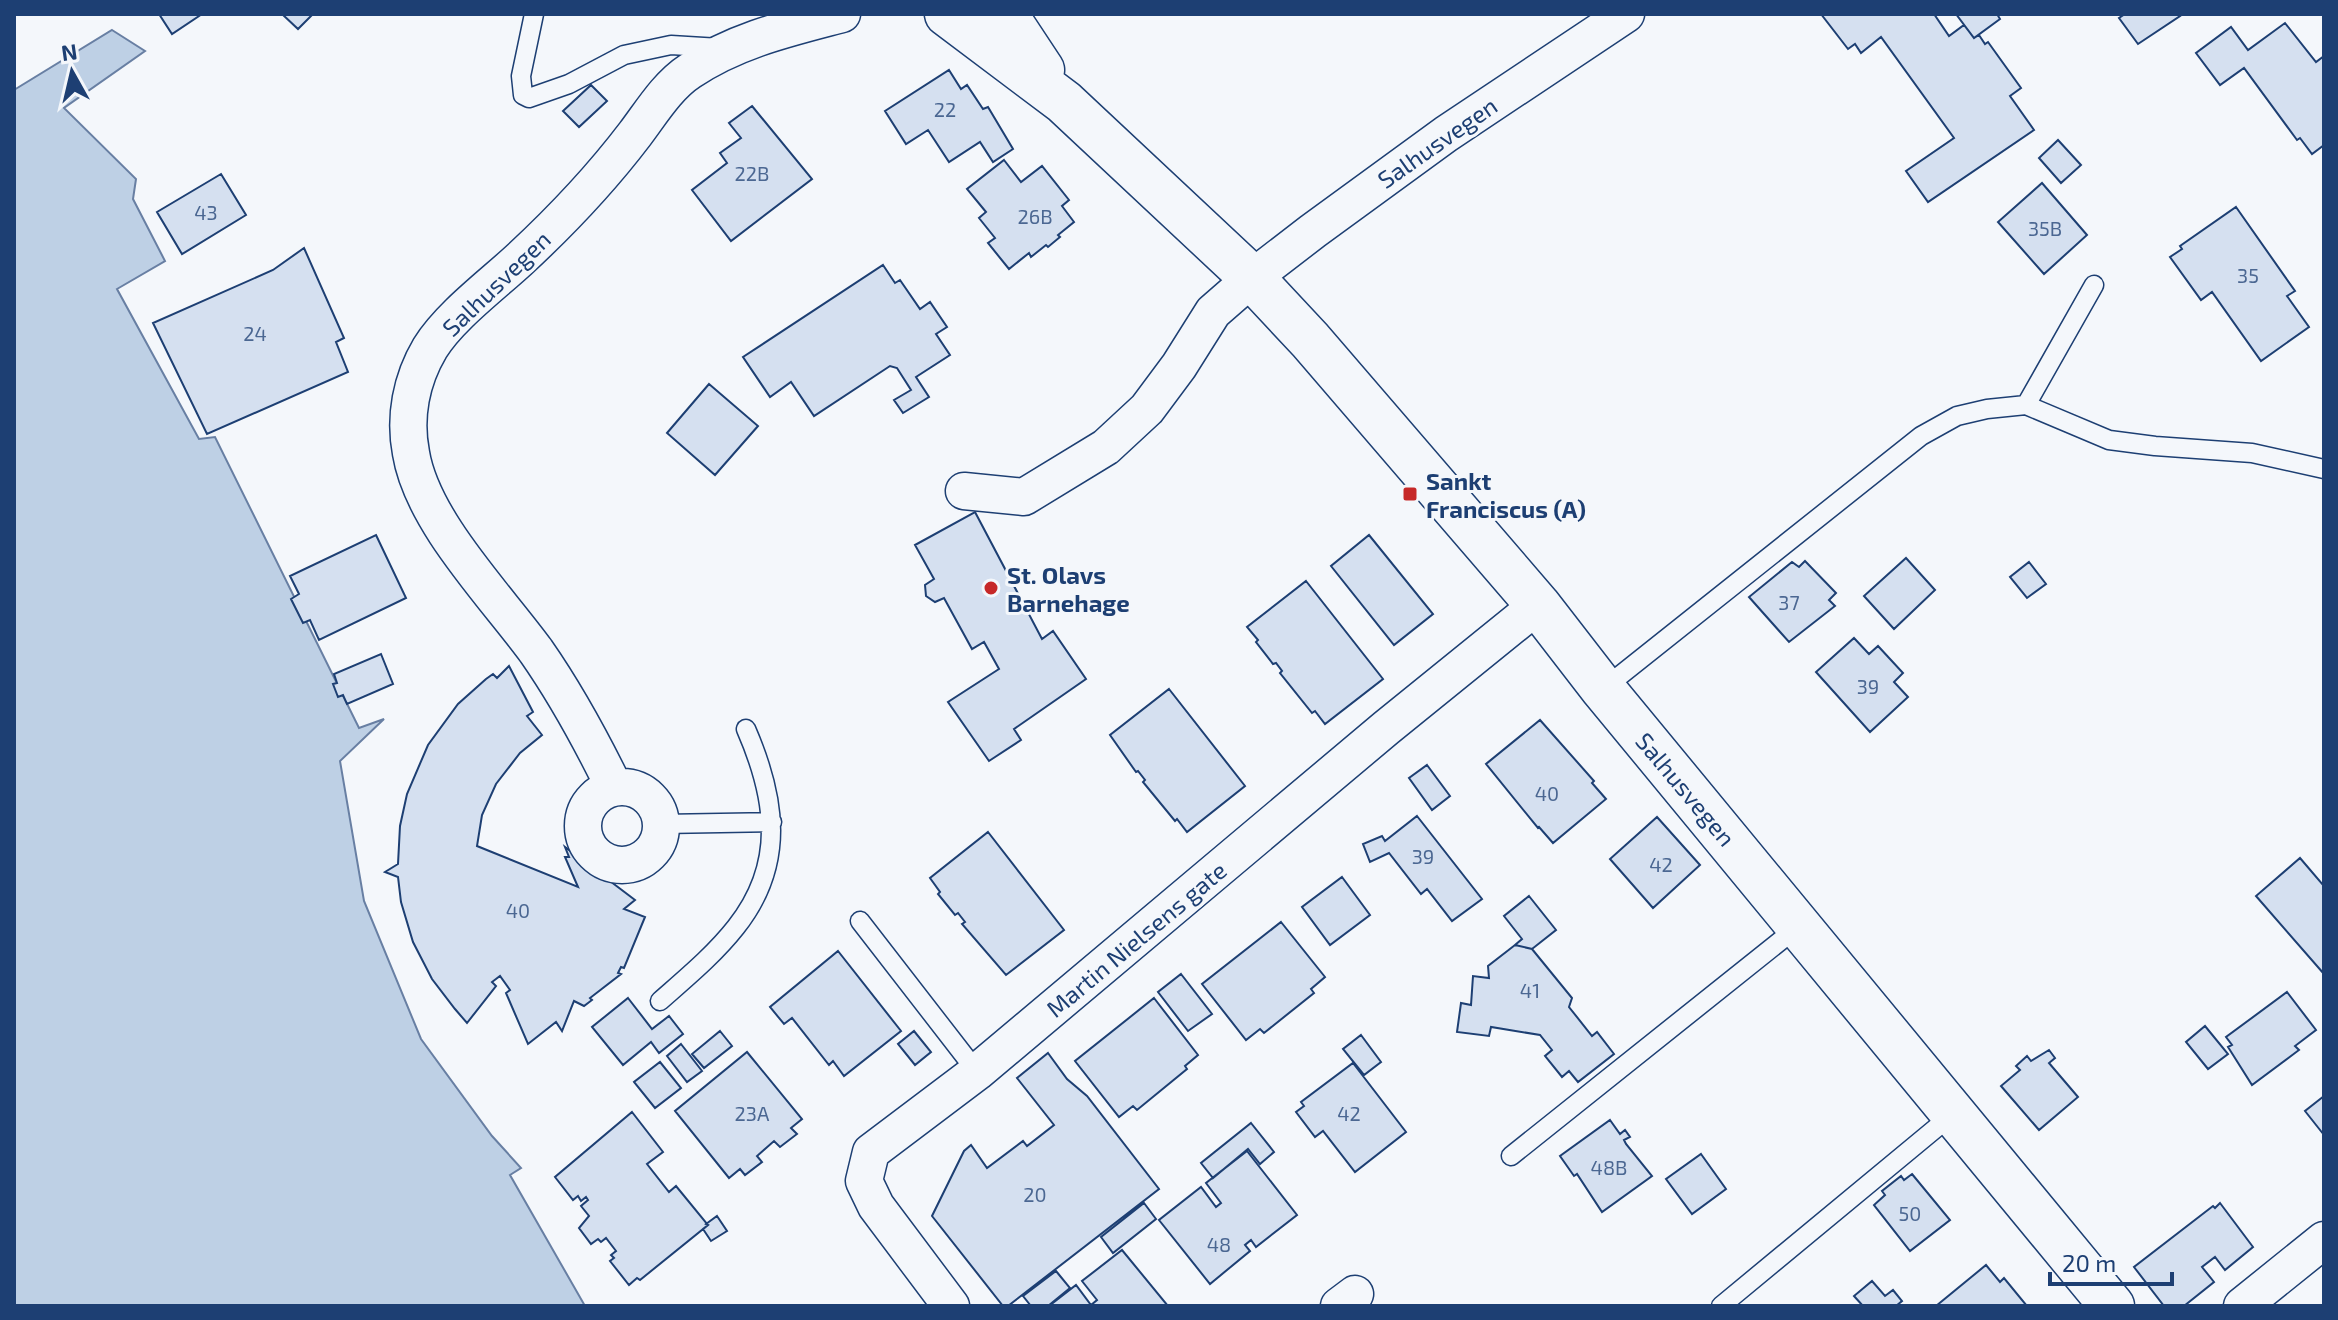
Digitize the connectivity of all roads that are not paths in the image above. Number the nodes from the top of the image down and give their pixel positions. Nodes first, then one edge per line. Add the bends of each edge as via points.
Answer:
1 (534, 14) edge
2 (842, 14) edge
3 (947, 14) edge
4 (1005, 14) edge
5 (1626, 14) edge
6 (727, 49) junction
7 (1064, 102) junction
8 (1252, 278) junction
9 (2094, 285) dead end
10 (2026, 405) junction
11 (2324, 469) edge
12 (964, 491) dead end
13 (1538, 605) junction
14 (1603, 689) junction
15 (746, 729) dead end
16 (614, 787) junction
17 (772, 822) junction
18 (662, 824) junction
19 (860, 921) dead end
20 (1799, 926) junction
21 (660, 1001) dead end
22 (977, 1072) junction
23 (1953, 1114) junction
24 (1511, 1156) dead end
25 (2324, 1240) edge
26 (951, 1306) edge
27 (1721, 1306) edge
28 (2112, 1306) edge
29 (2242, 1306) edge

1 - 6 lane via 521,76 523,95 529,98 624,55 671,45
2 - 6 street, Salhusvegen
3 - 7 main road, Salhusvegen
4 - 7 main road, Salhusvegen
5 - 8 street, Salhusvegen via 1446,134
6 - 16 street, Salhusvegen via 687,73 586,195 453,321 430,348 407,417 411,455 423,492 447,534 552,675
7 - 8 main road, Salhusvegen
8 - 12 street via 1213,312 1147,409 1106,447 1024,497
8 - 13 main road, Salhusvegen
9 - 10 lane
10 - 11 lane via 2109,440 2252,453
10 - 14 lane via 1957,416 1921,436
13 - 14 main road, Salhusvegen
13 - 22 street, Martin Nielsens gate
14 - 20 main road, Salhusvegen
15 - 17 lane via 761,764
16 - 18 street via 641,791 659,811
16 - 18 street via 594,798 583,823 590,849 602,860 615,865 638,862 660,838
17 - 18 lane
17 - 21 lane via 769,864 755,899 735,928
19 - 22 lane
20 - 23 main road, Salhusvegen
20 - 24 lane
22 - 26 street, Martin Nielsens gate via 871,1152 864,1181 876,1206
23 - 27 lane
23 - 28 main road, Salhusvegen
25 - 29 street

